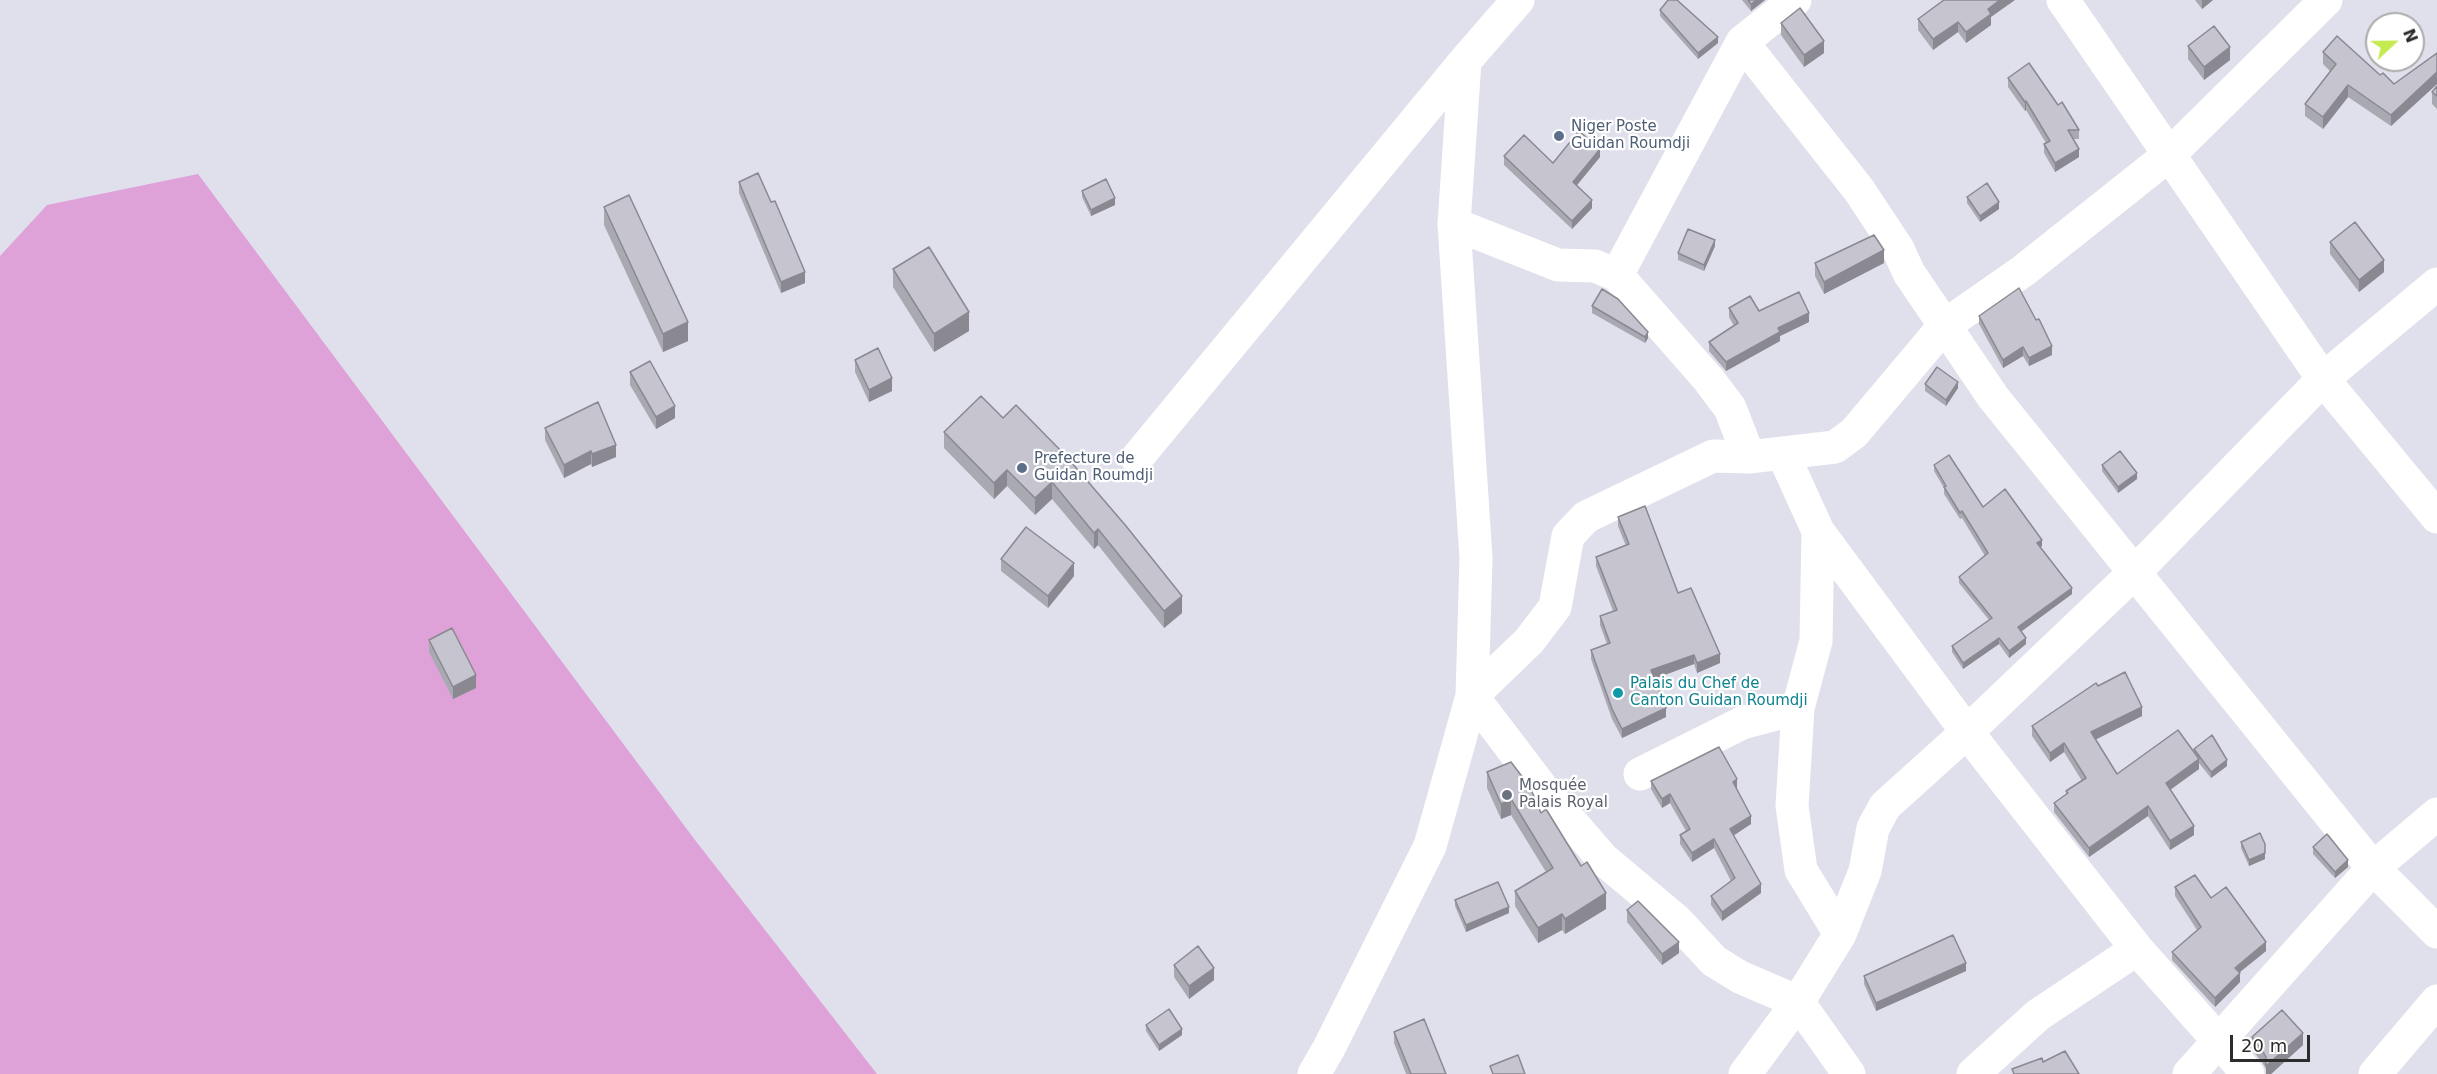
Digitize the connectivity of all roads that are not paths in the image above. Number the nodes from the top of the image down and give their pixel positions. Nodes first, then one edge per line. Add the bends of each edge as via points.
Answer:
1 (1518, 0) edge
2 (1795, 0) edge
3 (2063, 0) edge
4 (2326, 0) edge
5 (1742, 42) junction
6 (1465, 62) junction
7 (2169, 155) junction
8 (1454, 224) junction
9 (1617, 275) junction
10 (2437, 284) edge
11 (1944, 326) junction
12 (2323, 379) junction
13 (1783, 454) junction
14 (1749, 457) junction
15 (1137, 458) dead end
16 (2437, 518) edge
17 (1818, 531) junction
18 (2136, 572) junction
19 (1472, 696) junction
20 (1798, 708) junction
21 (1967, 732) junction
22 (1640, 774) dead end
23 (2437, 814) edge
24 (2373, 868) junction
25 (2437, 932) edge
26 (1840, 934) junction
27 (2137, 949) junction
28 (2437, 1001) edge
29 (1798, 1002) junction
30 (2216, 1041) junction
31 (1314, 1074) edge
32 (1745, 1074) edge
33 (1849, 1074) edge
34 (1974, 1074) edge
35 (2189, 1074) edge
36 (2248, 1074) edge
37 (2375, 1074) edge

1 - 6 street
2 - 5 street
3 - 7 street
4 - 7 street
5 - 9 street
5 - 11 street via 1859,190
6 - 8 street
6 - 15 street
7 - 11 street via 2023,271
7 - 12 street
8 - 9 street via 1558,265 1595,266
8 - 19 street via 1476,558
9 - 14 street via 1730,408
10 - 12 street
11 - 13 street via 1854,433 1835,447
11 - 18 street via 1993,397
12 - 16 street
12 - 18 street
13 - 14 street
13 - 17 street
14 - 19 street via 1713,456 1586,517 1568,536 1555,607 1529,640
17 - 20 street via 1816,641
17 - 21 street
18 - 21 street
18 - 24 street
19 - 29 street via 1542,788 1603,859 1677,921 1714,961
19 - 31 street via 1430,846
20 - 22 street via 1742,723
20 - 26 street via 1792,806 1801,870
21 - 26 street via 1885,806 1873,828 1865,871
21 - 27 street
23 - 24 street
24 - 25 street
24 - 30 street
26 - 29 street
27 - 30 street
27 - 34 street via 2038,1015
28 - 37 street
29 - 32 street
29 - 33 street
30 - 35 street
30 - 36 street

